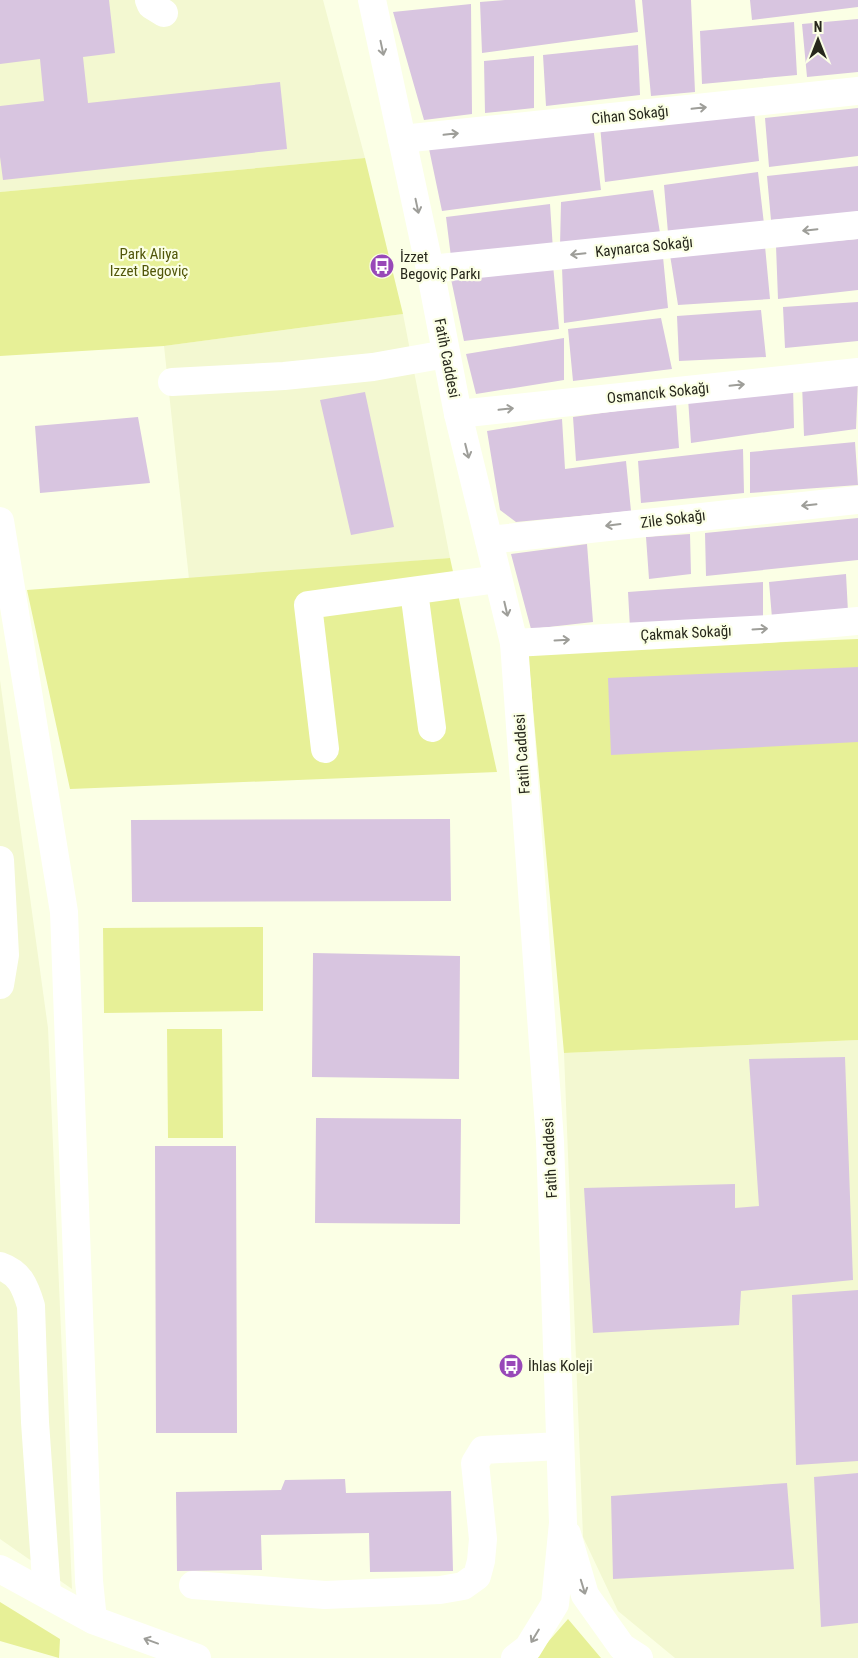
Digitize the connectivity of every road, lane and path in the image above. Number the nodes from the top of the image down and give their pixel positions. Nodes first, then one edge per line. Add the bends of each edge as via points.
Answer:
1 (372, 0) edge
2 (858, 91) edge
3 (402, 139) junction
4 (858, 225) edge
5 (430, 269) junction
6 (446, 354) junction
7 (858, 372) edge
8 (172, 382) dead end
9 (458, 414) junction
10 (858, 500) edge
11 (0, 521) edge
12 (489, 540) junction
13 (498, 579) junction
14 (414, 591) junction
15 (858, 621) edge
16 (514, 643) junction
17 (432, 728) dead end
18 (325, 749) dead end
19 (0, 860) edge
20 (0, 985) edge
21 (0, 1266) edge
22 (560, 1446) junction
23 (563, 1523) junction
24 (0, 1569) edge
25 (193, 1585) dead end
26 (47, 1594) junction
27 (93, 1620) junction
28 (197, 1658) edge
29 (515, 1658) edge
30 (639, 1658) edge

1 -> 3 main road, Fatih Caddesi
3 -> 2 main road, Cihan Sokağı
3 -> 5 main road, Fatih Caddesi
4 -> 5 main road, Kaynarca Sokağı
5 - 6 main road, Fatih Caddesi
6 - 8 main road via 363,368
6 - 9 main road, Fatih Caddesi
9 -> 7 main road, Osmancık Sokağı
9 -> 12 main road, Fatih Caddesi
10 -> 12 main road, Zile Sokağı
11 - 27 main road via 64,912
12 - 13 main road, Fatih Caddesi
13 - 14 main road
13 -> 16 main road, Fatih Caddesi
14 - 17 main road
14 - 18 main road via 308,605
16 -> 15 main road, Çakmak Sokağı
16 - 22 main road, Fatih Caddesi via 550,1141
19 - 20 main road via 5,955
21 - 26 main road via 16,1274 25,1287 31,1306
22 - 23 main road, Fatih Caddesi
22 - 25 main road via 483,1450 475,1463 483,1539 481,1561 477,1576 463,1586 440,1590 324,1595
23 -> 29 main road via 555,1604 528,1648
23 -> 30 main road via 585,1595 622,1646
24 - 26 main road
26 - 27 main road
28 -> 27 main road

